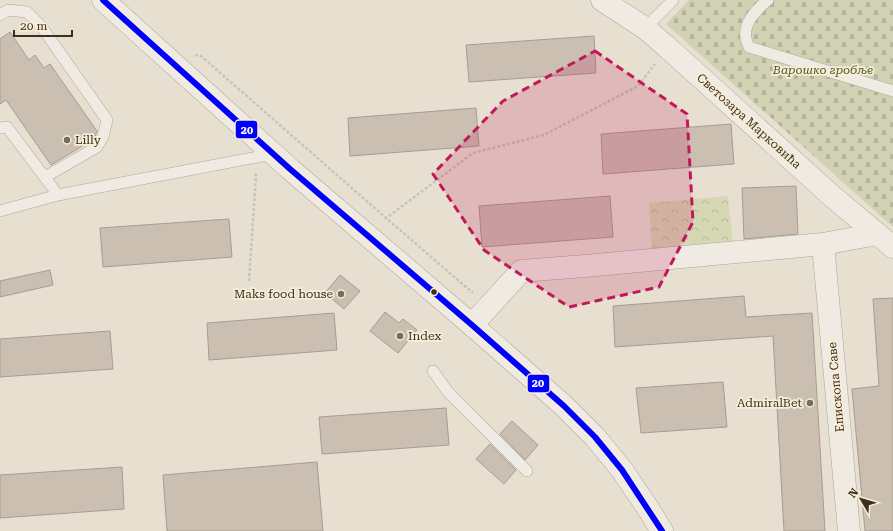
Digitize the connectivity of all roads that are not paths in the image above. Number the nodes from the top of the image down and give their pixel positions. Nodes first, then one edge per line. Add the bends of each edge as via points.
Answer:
1 (102, 0) edge
2 (602, 0) edge
3 (673, 0) edge
4 (768, 0) edge
5 (0, 15) edge
6 (645, 28) junction
7 (893, 91) edge
8 (0, 128) edge
9 (273, 154) junction
10 (44, 177) junction
11 (58, 195) junction
12 (0, 211) edge
13 (885, 241) edge
14 (823, 244) junction
15 (472, 325) junction
16 (434, 371) dead end
17 (527, 471) dead end
18 (662, 531) edge
19 (848, 531) edge

1 - 9 street
2 - 6 street, Светозара Марковића
3 - 6 lane
4 - 7 lane via 746,27 749,47
5 - 10 lane via 8,10 27,12 41,26 107,120 103,137 97,147
6 - 13 street, Светозара Марковића via 832,197
8 - 10 lane via 7,127
9 - 11 lane
9 - 15 street
10 - 11 lane
11 - 12 lane
13 - 14 street
14 - 15 street via 521,271
14 - 19 street, Епископа Саве
15 - 18 street via 564,406 595,437 622,470
16 - 17 lane via 448,392

